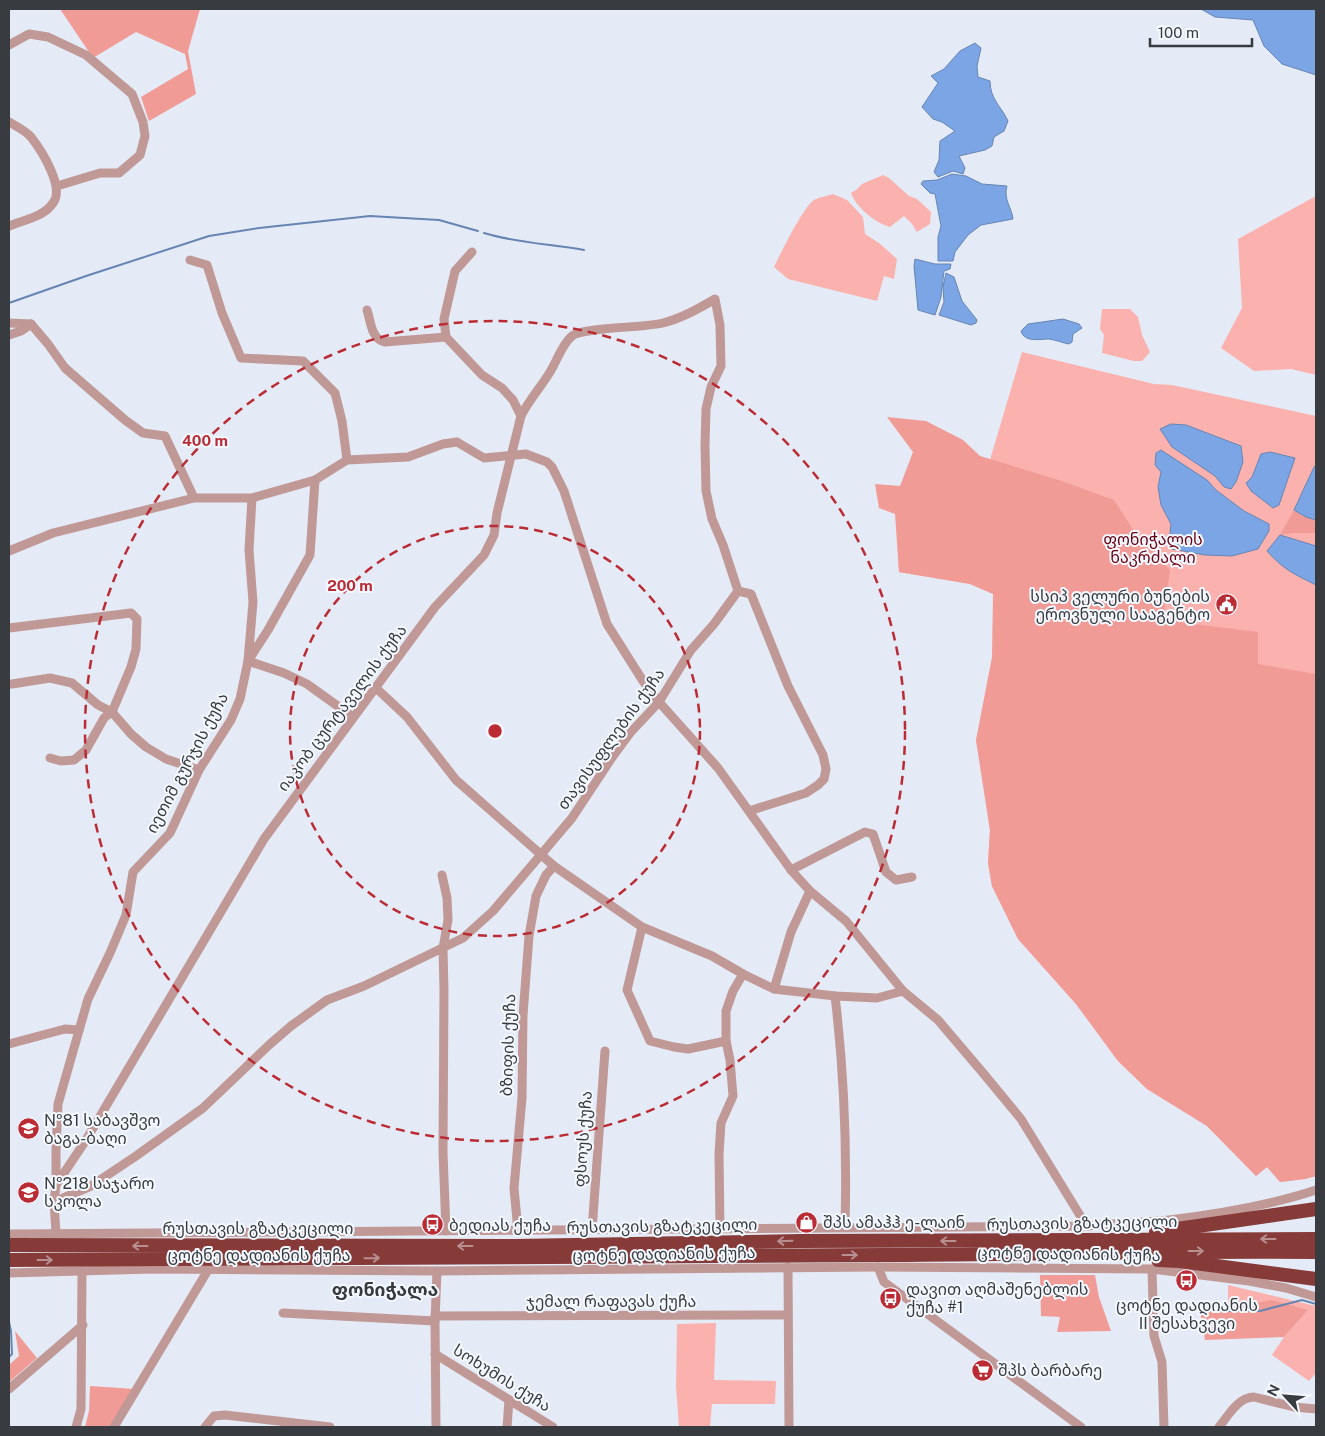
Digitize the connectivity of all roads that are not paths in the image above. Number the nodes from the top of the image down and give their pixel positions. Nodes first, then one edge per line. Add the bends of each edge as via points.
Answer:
1 (9, 45) edge
2 (9, 122) edge
3 (57, 186) junction
4 (9, 226) edge
5 (472, 252) dead end
6 (190, 260) dead end
7 (367, 310) dead end
8 (9, 323) edge
9 (31, 324) junction
10 (9, 334) edge
11 (446, 337) junction
12 (521, 416) junction
13 (512, 456) junction
14 (347, 460) junction
15 (315, 480) junction
16 (194, 498) junction
17 (252, 498) junction
18 (9, 551) edge
19 (738, 591) junction
20 (9, 628) edge
21 (248, 661) junction
22 (12, 684) dead end
23 (376, 688) junction
24 (659, 702) junction
25 (112, 712) junction
26 (353, 717) junction
27 (50, 758) dead end
28 (199, 770) junction
29 (749, 811) junction
30 (542, 854) junction
31 (554, 866) junction
32 (791, 870) junction
33 (442, 875) dead end
34 (912, 877) dead end
35 (810, 890) junction
36 (642, 928) junction
37 (443, 948) junction
38 (743, 974) junction
39 (774, 989) junction
40 (903, 991) junction
41 (835, 996) junction
42 (79, 1030) junction
43 (726, 1041) junction
44 (9, 1044) edge
45 (604, 1051) dead end
46 (56, 1185) junction
47 (1316, 1190) edge
48 (54, 1202) junction
49 (1316, 1209) edge
50 (1088, 1226) junction
51 (845, 1227) junction
52 (720, 1228) junction
53 (592, 1230) junction
54 (518, 1231) junction
55 (446, 1232) junction
56 (56, 1233) junction
57 (9, 1234) edge
58 (1080, 1239) junction
59 (1316, 1239) edge
60 (9, 1245) edge
61 (1316, 1252) edge
62 (1095, 1253) junction
63 (9, 1260) edge
64 (788, 1267) junction
65 (878, 1267) junction
66 (1152, 1269) junction
67 (82, 1270) junction
68 (208, 1270) junction
69 (437, 1271) junction
70 (9, 1273) edge
71 (1316, 1279) edge
72 (1316, 1296) edge
73 (283, 1313) dead end
74 (787, 1315) junction
75 (435, 1319) junction
76 (83, 1325) junction
77 (435, 1354) junction
78 (9, 1389) edge
79 (509, 1400) junction
80 (1316, 1409) edge
81 (76, 1427) edge
82 (114, 1427) edge
83 (205, 1427) edge
84 (330, 1427) edge
85 (436, 1427) edge
86 (507, 1427) edge
87 (553, 1427) edge
88 (789, 1427) edge
89 (1080, 1427) edge
90 (1164, 1427) edge
91 (1219, 1427) edge

1 - 3 street via 29,34 48,37 86,55 132,94 143,122 145,136 140,156 119,173 100,173
2 - 3 street via 30,136
3 - 4 street via 53,205 38,215
5 - 11 street via 455,271 444,319
6 - 14 street via 207,265 241,358 303,361 335,393
7 - 11 street via 374,336 379,340
8 - 9 street
9 - 10 street
9 - 16 street via 65,368 125,420 143,433 165,436
11 - 12 street via 482,375 502,388
12 - 13 street, იაკობ ცურტაველის ქუჩა
12 - 19 street via 572,336 581,331 662,323 684,316 715,299 720,325 721,366 711,387 706,409 706,490 712,519
13 - 14 street via 484,458 458,442 408,457
13 - 23 street, იაკობ ცურტაველის ქუჩა via 494,534 484,555 435,607
13 - 24 street via 526,454 552,467 564,491 607,624
14 - 15 street
15 - 17 street
15 - 21 street, იეთიმ გურჯის ქუჩა via 310,555
16 - 17 street
16 - 18 street via 53,533
17 - 21 street via 249,550 253,602
19 - 24 street, თავისუფლების ქუჩა via 691,650
19 - 29 street via 751,594 788,686 824,755 826,769 824,779 806,793
20 - 25 street via 131,613 137,620 136,649
21 - 26 street via 307,684
21 - 28 street, იეთიმ გურჯის ქუჩა via 240,699 231,720
22 - 25 street via 50,678 72,683 98,706
23 - 26 street, იაკობ ცურტაველის ქუჩა
23 - 30 street via 407,717 456,780
24 - 29 street via 718,768
24 - 30 street, თავისუფლების ქუჩა via 630,733 572,818
25 - 27 street via 104,718 86,750 74,760
25 - 28 street via 146,747 166,759
26 - 46 street, იაკობ ცურტაველის ქუჩა via 264,839 91,1132
28 - 42 street, იეთიმ გურჯის ქუჩა via 170,833 133,872 126,915 88,999
29 - 32 street
30 - 31 street
30 - 37 street, თავისუფლების ქუჩა via 493,912 463,938
31 - 36 street
31 - 54 street, ბზიფის ქუჩა via 536,896 529,936 523,1015 522,1098 514,1188
32 - 34 street via 864,832 873,834 886,872 896,880
32 - 35 street
33 - 37 street via 448,920
35 - 39 street via 791,932
35 - 40 street via 846,920
36 - 38 street via 712,956
36 - 43 street via 628,990 650,1041 688,1049
37 - 48 street, თავისუფლების ქუჩა via 327,1000 269,1045 203,1108 91,1186
37 - 55 street
38 - 39 street
38 - 43 street via 726,1011
39 - 41 street
40 - 41 street via 877,998
40 - 50 street via 938,1020 1021,1119
41 - 51 street via 840,1038
42 - 44 street via 65,1029
42 - 46 street, იეთიმ გურჯის ქუჩა via 58,1104
43 - 52 street via 733,1096 721,1123
45 - 53 street, ფსოუს ქუჩა
46 - 48 street, იეთიმ გურჯის ქუჩა
47 - 50 street, ცოტნე დადიანის ქუჩა via 1279,1202 1227,1212
48 - 56 street, იეთიმ გურჯის ქუჩა
49 - 58 highway via 1173,1230
50 - 51 street, ცოტნე დადიანის ქუჩა
51 - 52 street, ცოტნე დადიანის ქუჩა
52 - 53 street, ცოტნე დადიანის ქუჩა
53 - 54 street, ცოტნე დადიანის ქუჩა
54 - 55 street, ცოტნე დადიანის ქუჩა
55 - 56 street, ცოტნე დადიანის ქუჩა
56 - 57 street, ცოტნე დადიანის ქუჩა
59 -> 58 highway, რუსთავის გზატკეცილი
58 -> 60 highway, რუსთავის გზატკეცილი via 515,1246
62 -> 61 highway, რუსთავის გზატკეცილი
63 -> 62 highway, რუსთავის გზატკეცილი
62 - 71 highway
64 - 65 street, ცოტნე დადიანის ქუჩა
64 - 69 street, ცოტნე დადიანის ქუჩა
64 - 74 street
65 - 66 street, ცოტნე დადიანის ქუჩა
65 - 89 street via 884,1282
66 - 72 street, ცოტნე დადიანის ქუჩა via 1249,1281
66 - 90 street via 1154,1336 1162,1362
67 - 68 street, ცოტნე დადიანის ქუჩა
67 - 70 street, ცოტნე დადიანის ქუჩა
67 - 76 street
68 - 69 street, ცოტნე დადიანის ქუჩა
68 - 82 street
69 - 75 street
73 - 75 street, ჯემალ რაფავას ქუჩა
74 - 75 street, ჯემალ რაფავას ქუჩა
74 - 88 street
75 - 77 street
76 - 78 street
76 - 81 street via 81,1409
77 - 79 street, სოხუმის ქუჩა
77 - 85 street
79 - 86 street
79 - 87 street, სოხუმის ქუჩა
80 - 91 street via 1248,1397
83 - 84 street via 214,1416 225,1415

